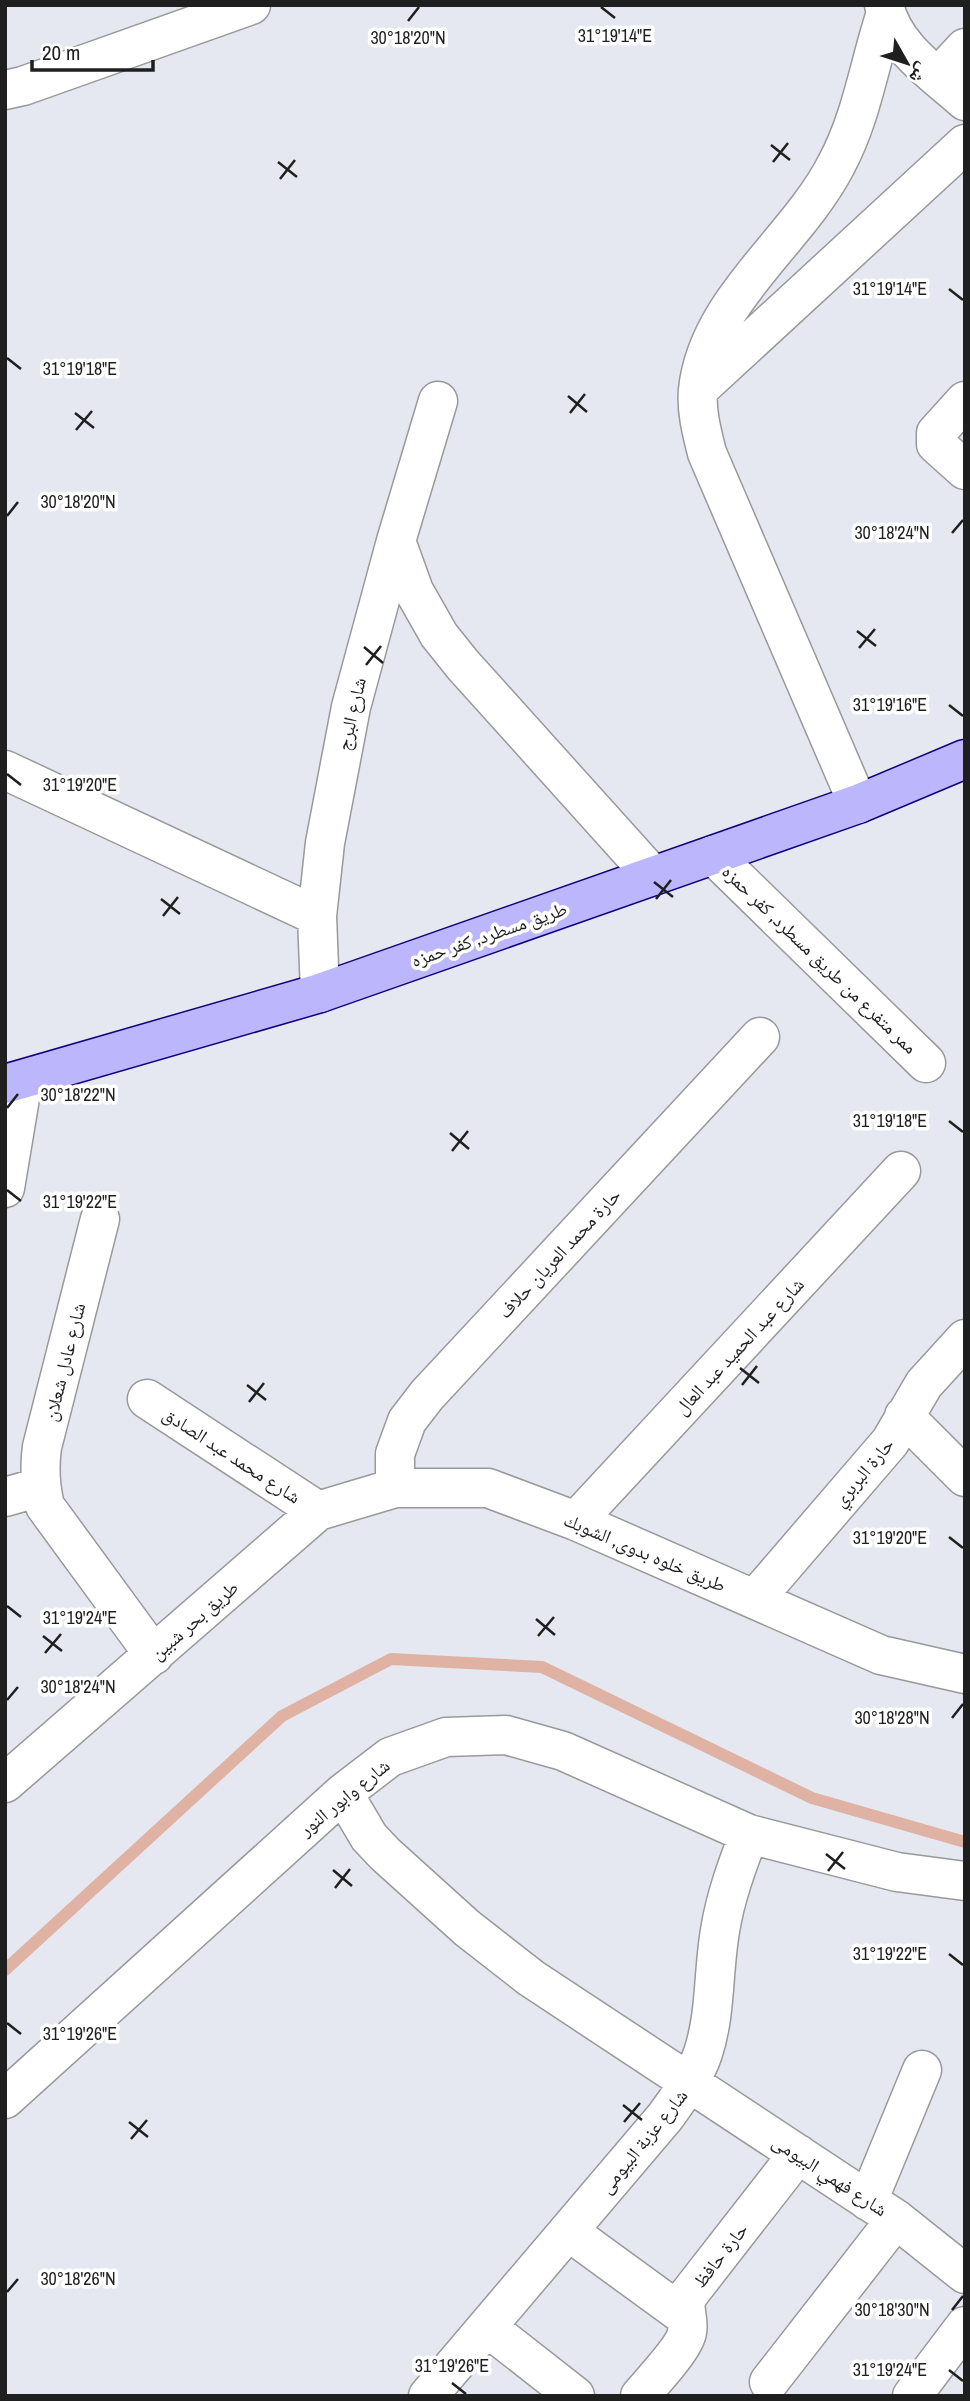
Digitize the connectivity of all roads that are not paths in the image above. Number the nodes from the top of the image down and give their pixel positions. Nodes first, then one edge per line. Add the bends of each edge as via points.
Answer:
1 (251, 5) edge
2 (885, 9) edge
3 (965, 48) edge
4 (951, 89) edge
5 (5, 90) edge
6 (965, 144) edge
7 (698, 390) junction
8 (438, 401) dead end
9 (965, 401) edge
10 (965, 470) edge
11 (396, 541) junction
12 (965, 759) edge
13 (5, 769) edge
14 (858, 804) junction
15 (713, 855) junction
16 (653, 876) junction
17 (317, 916) junction
18 (320, 993) junction
19 (760, 1037) dead end
20 (926, 1063) dead end
21 (14, 1082) edge
22 (901, 1171) dead end
23 (5, 1188) edge
24 (100, 1219) dead end
25 (965, 1339) edge
26 (147, 1399) dead end
27 (904, 1416) junction
28 (965, 1477) edge
29 (395, 1488) junction
30 (30, 1496) edge
31 (318, 1511) junction
32 (576, 1521) junction
33 (755, 1600) junction
34 (154, 1655) junction
35 (965, 1674) edge
36 (5, 1783) edge
37 (343, 1793) junction
38 (748, 1834) junction
39 (965, 1881) edge
40 (922, 2070) dead end
41 (690, 2083) junction
42 (5, 2099) edge
43 (798, 2154) junction
44 (882, 2210) junction
45 (568, 2231) junction
46 (965, 2274) edge
47 (686, 2317) junction
48 (965, 2326) edge
49 (487, 2327) junction
50 (769, 2382) dead end
51 (428, 2396) edge
52 (575, 2396) edge
53 (640, 2396) edge
54 (912, 2396) edge

1 - 5 street
2 - 4 street via 906,50
2 - 7 street via 853,131 813,202 737,298 710,341
3 - 4 street
6 - 7 street
7 - 14 street via 707,453
8 - 11 street, شارع البرج
9 - 10 street via 936,433 936,444
11 - 16 street via 414,591 439,635
11 - 17 street, شارع البرج via 351,707 325,843
12 - 14 main road, طريق مسطرد, كفر حمزه
13 - 17 street
14 - 15 main road, طريق مسطرد, كفر حمزه
15 - 16 main road, طريق مسطرد, كفر حمزه
15 - 20 street, ممر متفرع من طريق مسطرد, كفر حمزه
16 - 18 main road, طريق مسطرد, كفر حمزه
17 - 18 street, شارع البرج
18 - 21 main road, طريق مسطرد, كفر حمزه
19 - 29 street, حارة محمد العريان حلاف via 427,1395 407,1421 395,1454
21 - 23 street
22 - 32 street, شارع عبد الحميد عبد العال
24 - 30 street, شارع عادل شعلان
25 - 27 street, حارة البربري via 924,1384
26 - 31 street, شارع محمد عبد الصادق
27 - 28 street
27 - 33 street, حارة البربري via 890,1442
29 - 31 street, طريق خلوه بدوى, الشوبك
29 - 32 street, طريق خلوه بدوى, الشوبك via 488,1488
30 - 34 street
31 - 34 street, طريق بحر شبين
32 - 33 street, طريق خلوه بدوى, الشوبك
33 - 35 street, طريق خلوه بدوى, الشوبك via 881,1656
34 - 36 street, طريق بحر شبين
37 - 38 street, شارع وابور النور via 390,1757 446,1737 506,1735 563,1751
37 - 41 street, شارع فهمي البيومى via 385,1854 467,1928 531,1978
37 - 42 street, شارع وابور النور
38 - 39 street, شارع وابور النور via 897,1872
38 - 41 street, شارع عزبة البيومى via 720,1929 703,2053
40 - 44 street
41 - 43 street, شارع فهمي البيومى
41 - 45 street, شارع عزبة البيومى
43 - 44 street, شارع فهمي البيومى
43 - 47 street, حارة حافظ via 689,2294
44 - 46 street, شارع فهمي البيومى
44 - 50 street
45 - 47 street
45 - 49 street, شارع عزبة البيومى
47 - 53 street, حارة حافظ via 685,2340
48 - 54 street
49 - 51 street, شارع عزبة البيومى
49 - 52 street

